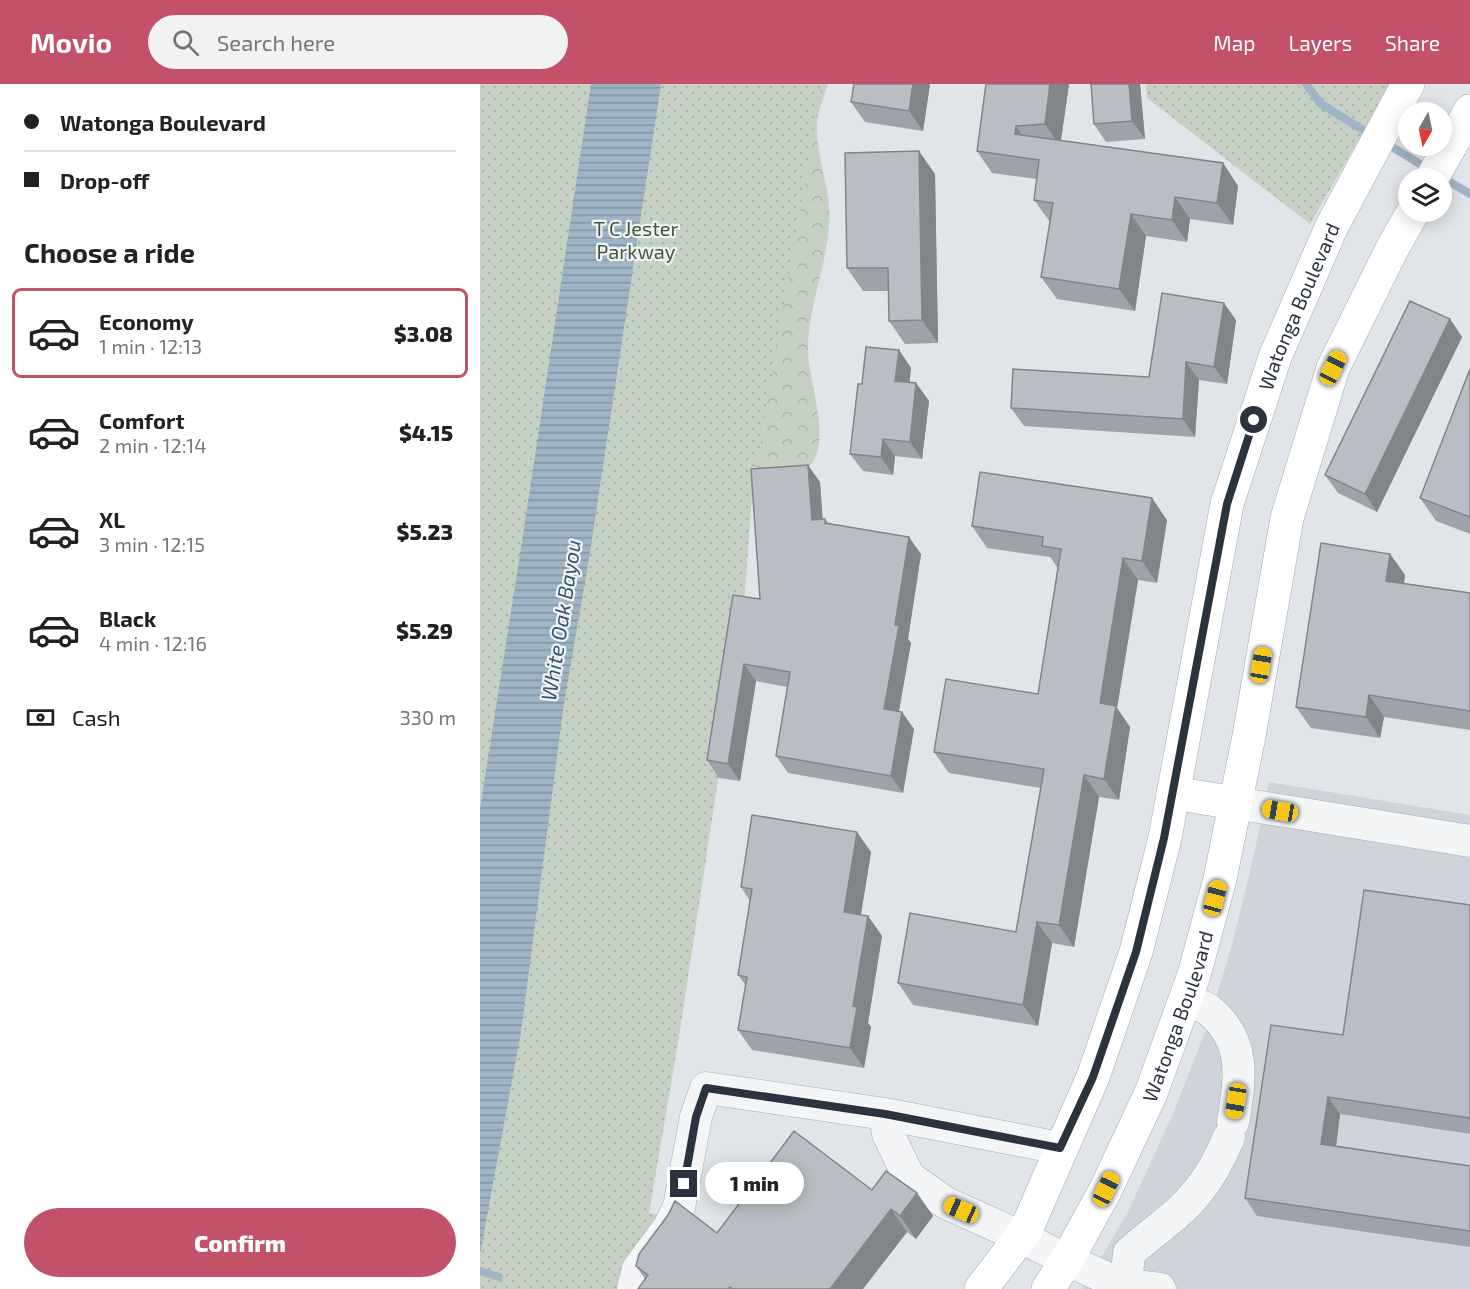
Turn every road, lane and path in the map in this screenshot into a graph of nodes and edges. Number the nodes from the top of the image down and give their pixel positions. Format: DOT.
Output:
graph roads {
  1 [pos="1408,84"];
  2 [pos="1470,111"];
  3 [pos="1438,168"];
  4 [pos="1407,222"];
  5 [pos="1173,793"];
  6 [pos="1235,803"];
  7 [pos="1470,841"];
  8 [pos="1185,1000"];
  9 [pos="885,1114"];
  10 [pos="1060,1148"];
  11 [pos="1022,1237"];
  12 [pos="1067,1260"];
  13 [pos="1126,1285"];
  14 [pos="633,1289"];
  15 [pos="981,1289"];
  16 [pos="1048,1289"];
  17 [pos="1160,1289"];
  1 -- 5 [label="main road, Watonga Boulevard"];
  2 -- 3 [label="main road"];
  4 -- 6 [label="main road, Watonga Boulevard"];
  5 -- 6 [label="main road"];
  5 -- 10 [label="main road, Watonga Boulevard"];
  6 -- 7 [label="lane"];
  6 -- 8 [label="main road, Watonga Boulevard"];
  8 -- 12 [label="main road, Watonga Boulevard"];
  8 -- 13 [label="lane"];
  9 -- 10 [label="lane"];
  9 -- 11 [label="lane"];
  9 -- 14 [label="lane"];
  10 -- 11 [label="main road, Watonga Boulevard"];
  11 -- 12 [label="lane"];
  11 -- 15 [label="main road, Watonga Boulevard"];
  12 -- 13 [label="lane"];
  12 -- 16 [label="main road, Watonga Boulevard"];
  13 -- 17 [label="lane"];
}
